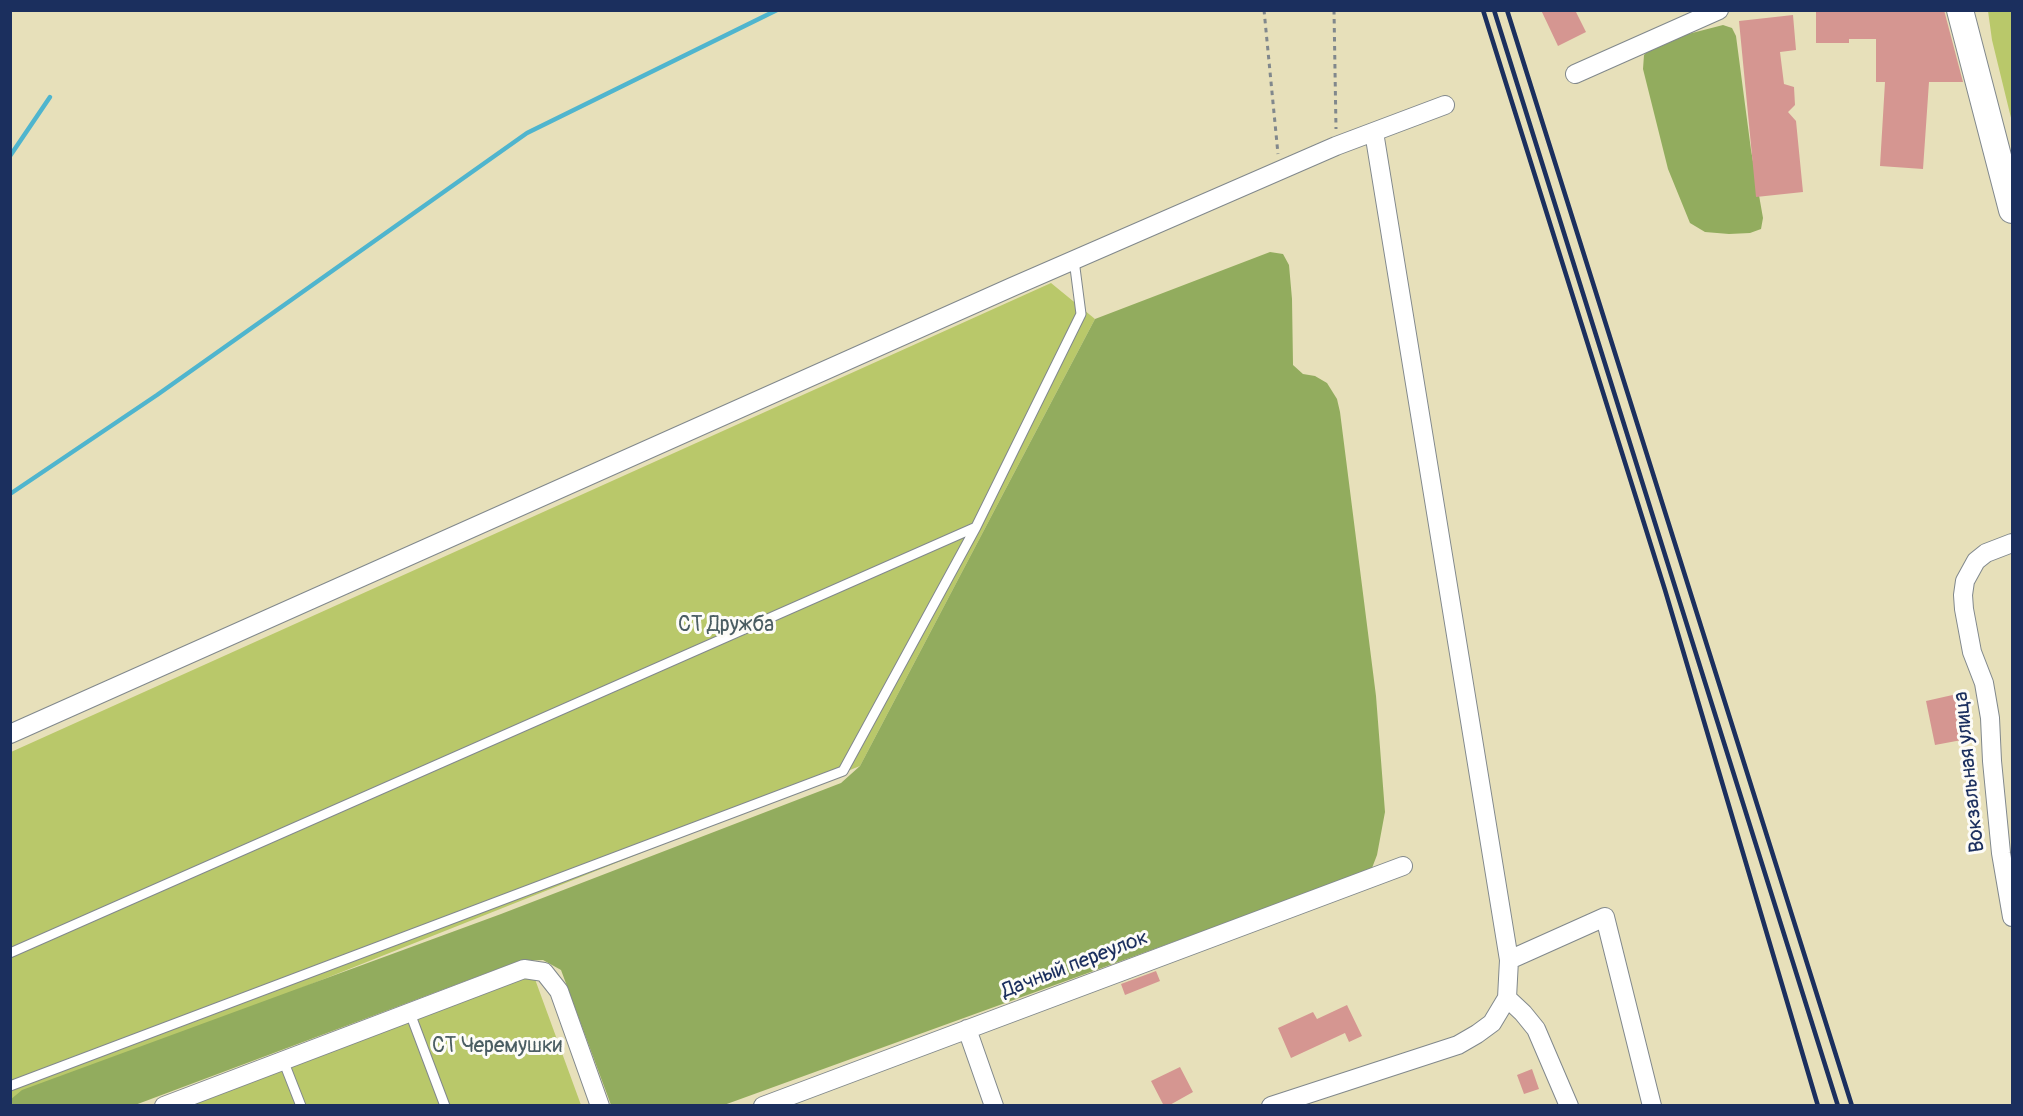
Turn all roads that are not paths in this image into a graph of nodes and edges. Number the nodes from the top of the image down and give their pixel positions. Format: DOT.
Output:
graph roads {
  1 [pos="1719,10"];
  2 [pos="1960,10"];
  3 [pos="1575,74"];
  4 [pos="1445,105"];
  5 [pos="1374,132"];
  6 [pos="2013,210"];
  7 [pos="1074,260"];
  8 [pos="976,527"];
  9 [pos="2013,543"];
  10 [pos="10,734"];
  11 [pos="1403,866"];
  12 [pos="2013,917"];
  13 [pos="10,953"];
  14 [pos="1509,960"];
  15 [pos="1507,998"];
  16 [pos="410,1013"];
  17 [pos="967,1029"];
  18 [pos="284,1060"];
  19 [pos="10,1086"];
  20 [pos="1323,1097"];
  21 [pos="164,1106"];
  22 [pos="301,1106"];
  23 [pos="445,1106"];
  24 [pos="600,1106"];
  25 [pos="763,1106"];
  26 [pos="994,1106"];
  27 [pos="1271,1106"];
  28 [pos="1569,1106"];
  29 [pos="1652,1106"];
  1 -- 3 [label="street"];
  2 -- 6 [label="main road"];
  4 -- 5 [label="street"];
  5 -- 7 [label="street"];
  5 -- 14 [label="street"];
  7 -- 8 [label="lane"];
  7 -- 10 [label="street"];
  8 -- 13 [label="lane"];
  8 -- 19 [label="lane"];
  9 -- 12 [label="street, Вокзальная улица"];
  11 -- 17 [label="street, Дачный переулок"];
  14 -- 15 [label="street"];
  14 -- 29 [label="street"];
  15 -- 20 [label="street"];
  15 -- 28 [label="street"];
  16 -- 18 [label="street"];
  16 -- 23 [label="lane"];
  16 -- 24 [label="street"];
  17 -- 25 [label="street, Дачный переулок"];
  17 -- 26 [label="street"];
  18 -- 21 [label="street"];
  18 -- 22 [label="lane"];
  20 -- 27 [label="street"];
}
